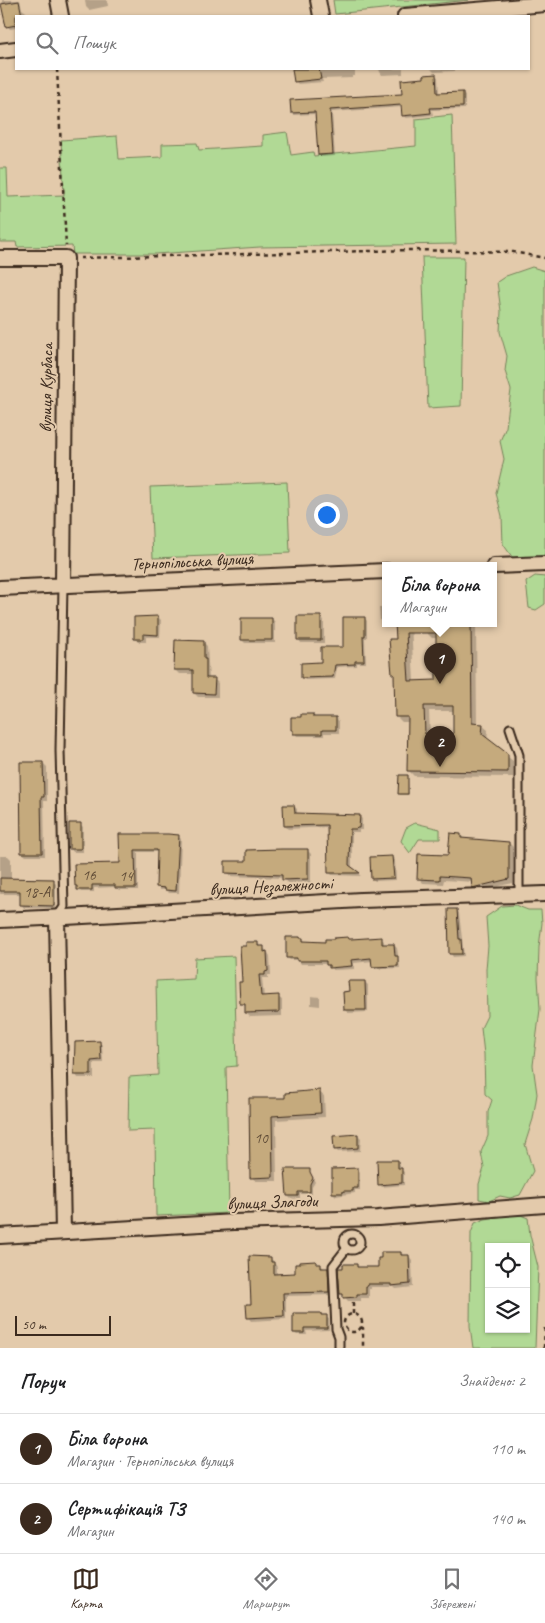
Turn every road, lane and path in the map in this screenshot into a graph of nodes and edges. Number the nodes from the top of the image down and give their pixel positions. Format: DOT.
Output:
graph roads {
  1 [pos="58,0"];
  2 [pos="318,0"];
  3 [pos="545,4"];
  4 [pos="60,15"];
  5 [pos="321,15"];
  6 [pos="417,15"];
  7 [pos="15,49"];
  8 [pos="0,51"];
  9 [pos="57,70"];
  10 [pos="0,258"];
  11 [pos="66,258"];
  12 [pos="545,258"];
  13 [pos="545,564"];
  14 [pos="497,566"];
  15 [pos="382,571"];
  16 [pos="63,585"];
  17 [pos="0,588"];
  18 [pos="510,728"];
  19 [pos="519,894"];
  20 [pos="545,894"];
  21 [pos="57,918"];
  22 [pos="0,920"];
  23 [pos="545,1205"];
  24 [pos="352,1219"];
  25 [pos="63,1232"];
  26 [pos="353,1234"];
  27 [pos="0,1236"];
  28 [pos="347,1248"];
  29 [pos="353,1301"];
  30 [pos="353,1314"];
  31 [pos="545,1325"];
  32 [pos="361,1328"];
  33 [pos="339,1348"];
  34 [pos="363,1348"];
  35 [pos="544,1348"];
  1 -- 4 [label="street"];
  2 -- 5 [label="street"];
  3 -- 6 [label="street"];
  7 -- 8 [label="street"];
  9 -- 11 [label="path"];
  10 -- 11 [label="street"];
  11 -- 12 [label="path"];
  11 -- 16 [label="street, вулиця Курбаса"];
  13 -- 14 [label="street"];
  15 -- 16 [label="street, Тернопільська вулиця"];
  16 -- 17 [label="street, Тернопільська вулиця"];
  16 -- 21 [label="lane"];
  18 -- 19 [label="lane"];
  19 -- 20 [label="street, вулиця Незалежності"];
  19 -- 21 [label="street, вулиця Незалежності"];
  21 -- 22 [label="street, вулиця Незалежності"];
  21 -- 25 [label="street"];
  23 -- 24 [label="street, вулиця Злагоди"];
  24 -- 25 [label="street, вулиця Злагоди"];
  24 -- 26 [label="lane"];
  25 -- 27 [label="street, вулиця Злагоди"];
  26 -- 28 [label="lane"];
  26 -- 28 [label="lane"];
  28 -- 33 [label="lane"];
  29 -- 30 [label="path"];
  30 -- 32 [label="path"];
  30 -- 32 [label="path"];
  31 -- 35 [label="path"];
  32 -- 34 [label="path"];
}
